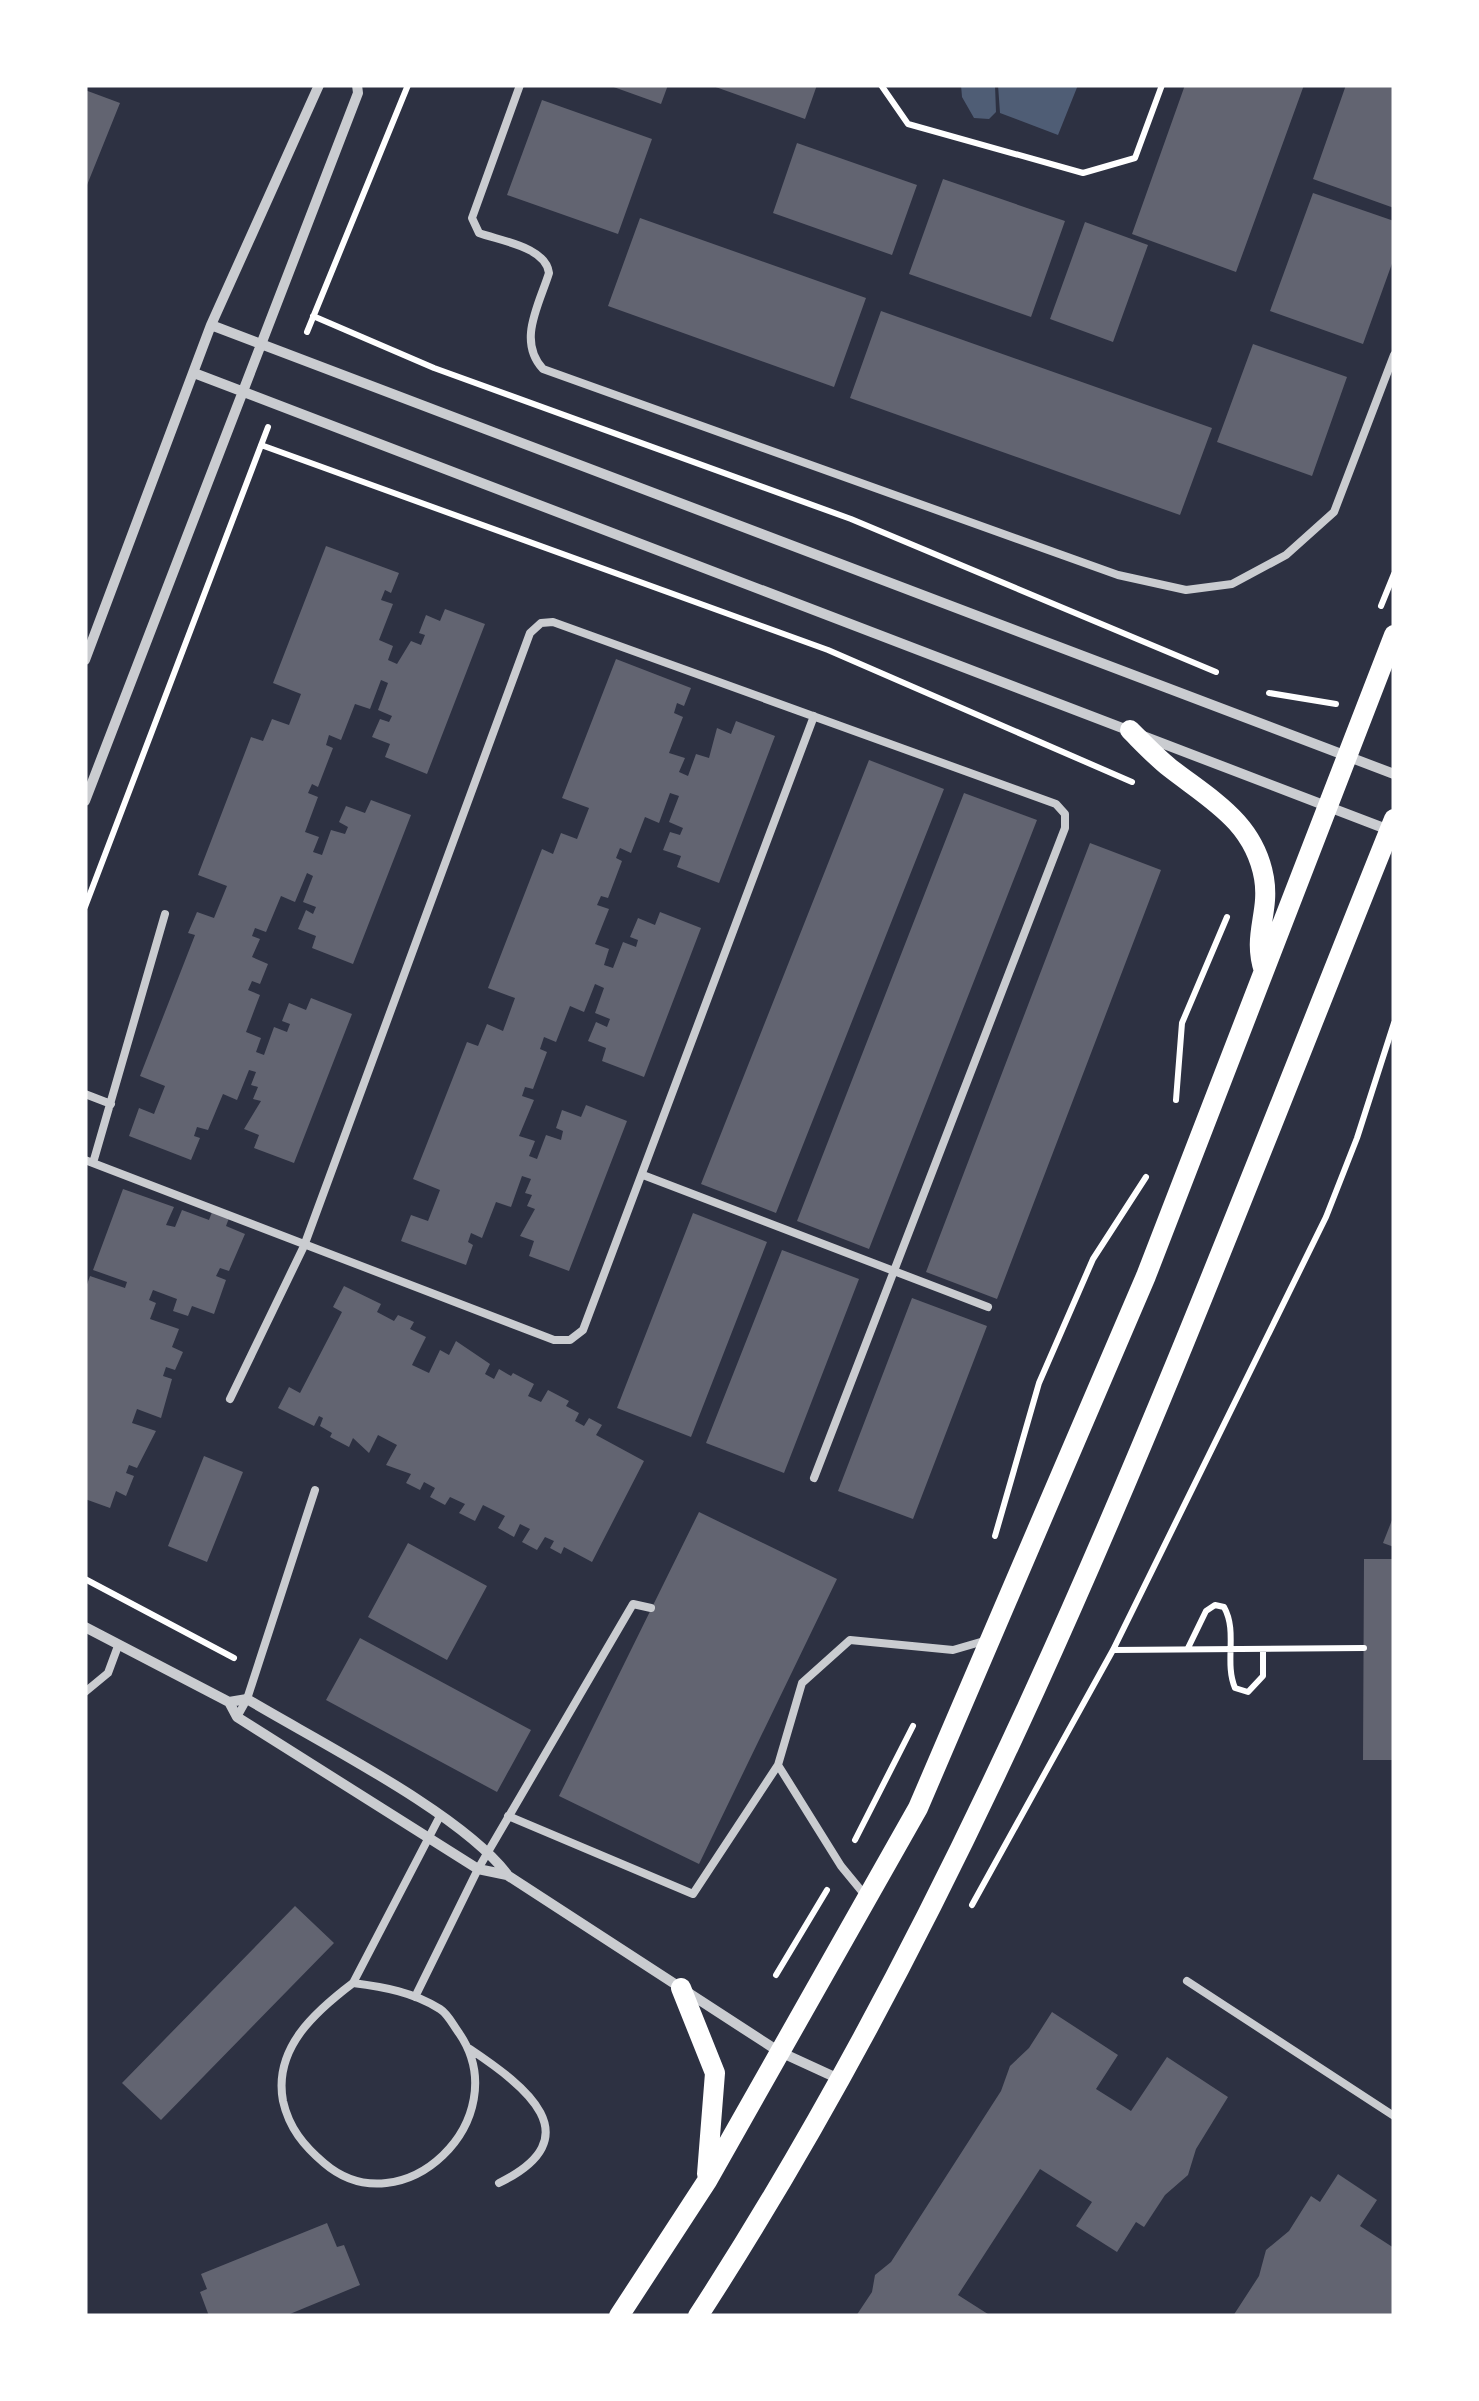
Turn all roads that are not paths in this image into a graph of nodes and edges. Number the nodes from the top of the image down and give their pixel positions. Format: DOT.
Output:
graph roads {
  1 [pos="319,85"];
  2 [pos="357,85"];
  3 [pos="520,85"];
  4 [pos="211,325"];
  5 [pos="261,344"];
  6 [pos="1394,355"];
  7 [pos="194,373"];
  8 [pos="244,392"];
  9 [pos="1394,635"];
  10 [pos="85,660"];
  11 [pos="814,716"];
  12 [pos="1130,730"];
  13 [pos="1346,757"];
  14 [pos="1394,774"];
  15 [pos="85,801"];
  16 [pos="1328,806"];
  17 [pos="1392,825"];
  18 [pos="165,914"];
  19 [pos="1264,971"];
  20 [pos="85,1094"];
  21 [pos="111,1104"];
  22 [pos="89,1161"];
  23 [pos="643,1175"];
  24 [pos="304,1246"];
  25 [pos="892,1270"];
  26 [pos="988,1307"];
  27 [pos="230,1399"];
  28 [pos="814,1478"];
  29 [pos="316,1490"];
  30 [pos="651,1608"];
  31 [pos="85,1627"];
  32 [pos="993,1638"];
  33 [pos="118,1646"];
  34 [pos="792,1678"];
  35 [pos="802,1682"];
  36 [pos="85,1692"];
  37 [pos="247,1699"];
  38 [pos="229,1702"];
  39 [pos="237,1717"];
  40 [pos="778,1765"];
  41 [pos="440,1816"];
  42 [pos="508,1816"];
  43 [pos="428,1838"];
  44 [pos="489,1850"];
  45 [pos="478,1869"];
  46 [pos="507,1875"];
  47 [pos="867,1897"];
  48 [pos="1187,1981"];
  49 [pos="353,1983"];
  50 [pos="681,1988"];
  51 [pos="415,1997"];
  52 [pos="470,2050"];
  53 [pos="778,2051"];
  54 [pos="840,2080"];
  55 [pos="1394,2116"];
  56 [pos="707,2181"];
  57 [pos="498,2183"];
  58 [pos="619,2316"];
  59 [pos="698,2316"];
  1 -- 4 [label="street"];
  2 -- 5 [label="street"];
  3 -- 6 [label="lane"];
  4 -- 5 [label="street"];
  4 -- 7 [label="street"];
  5 -- 8 [label="street"];
  5 -- 13 [label="street"];
  7 -- 8 [label="street"];
  7 -- 10 [label="street"];
  8 -- 12 [label="street"];
  8 -- 15 [label="street"];
  9 -- 13 [label="main road"];
  11 -- 23 [label="lane"];
  11 -- 24 [label="lane"];
  11 -- 25 [label="lane"];
  12 -- 16 [label="street"];
  12 -- 19 [label="main road"];
  13 -- 14 [label="street"];
  13 -- 16 [label="main road"];
  16 -- 17 [label="street"];
  16 -- 19 [label="main road"];
  17 -- 54 [label="main road"];
  18 -- 21 [label="lane"];
  19 -- 32 [label="main road"];
  20 -- 21 [label="lane"];
  21 -- 22 [label="lane"];
  22 -- 24 [label="lane"];
  23 -- 24 [label="lane"];
  23 -- 25 [label="lane"];
  24 -- 27 [label="lane"];
  25 -- 26 [label="lane"];
  25 -- 28 [label="lane"];
  29 -- 37 [label="lane"];
  30 -- 42 [label="lane"];
  31 -- 33 [label="street"];
  32 -- 35 [label="lane"];
  32 -- 47 [label="main road"];
  33 -- 36 [label="lane"];
  33 -- 38 [label="street"];
  34 -- 35 [label="lane"];
  35 -- 40 [label="lane"];
  37 -- 38 [label="street"];
  37 -- 39 [label="lane"];
  37 -- 41 [label="street"];
  38 -- 39 [label="street"];
  39 -- 43 [label="street"];
  40 -- 42 [label="lane"];
  40 -- 47 [label="lane"];
  41 -- 43 [label="lane"];
  41 -- 44 [label="street"];
  42 -- 44 [label="lane"];
  43 -- 45 [label="street"];
  43 -- 49 [label="lane"];
  44 -- 45 [label="lane"];
  44 -- 46 [label="street"];
  45 -- 46 [label="street"];
  45 -- 51 [label="lane"];
  46 -- 50 [label="street"];
  47 -- 53 [label="main road"];
  48 -- 55 [label="lane"];
  49 -- 51 [label="lane"];
  49 -- 52 [label="lane"];
  50 -- 53 [label="street"];
  50 -- 56 [label="main road"];
  51 -- 52 [label="lane"];
  52 -- 57 [label="lane"];
  53 -- 54 [label="street"];
  53 -- 56 [label="main road"];
  54 -- 59 [label="main road"];
  56 -- 58 [label="main road"];
}
